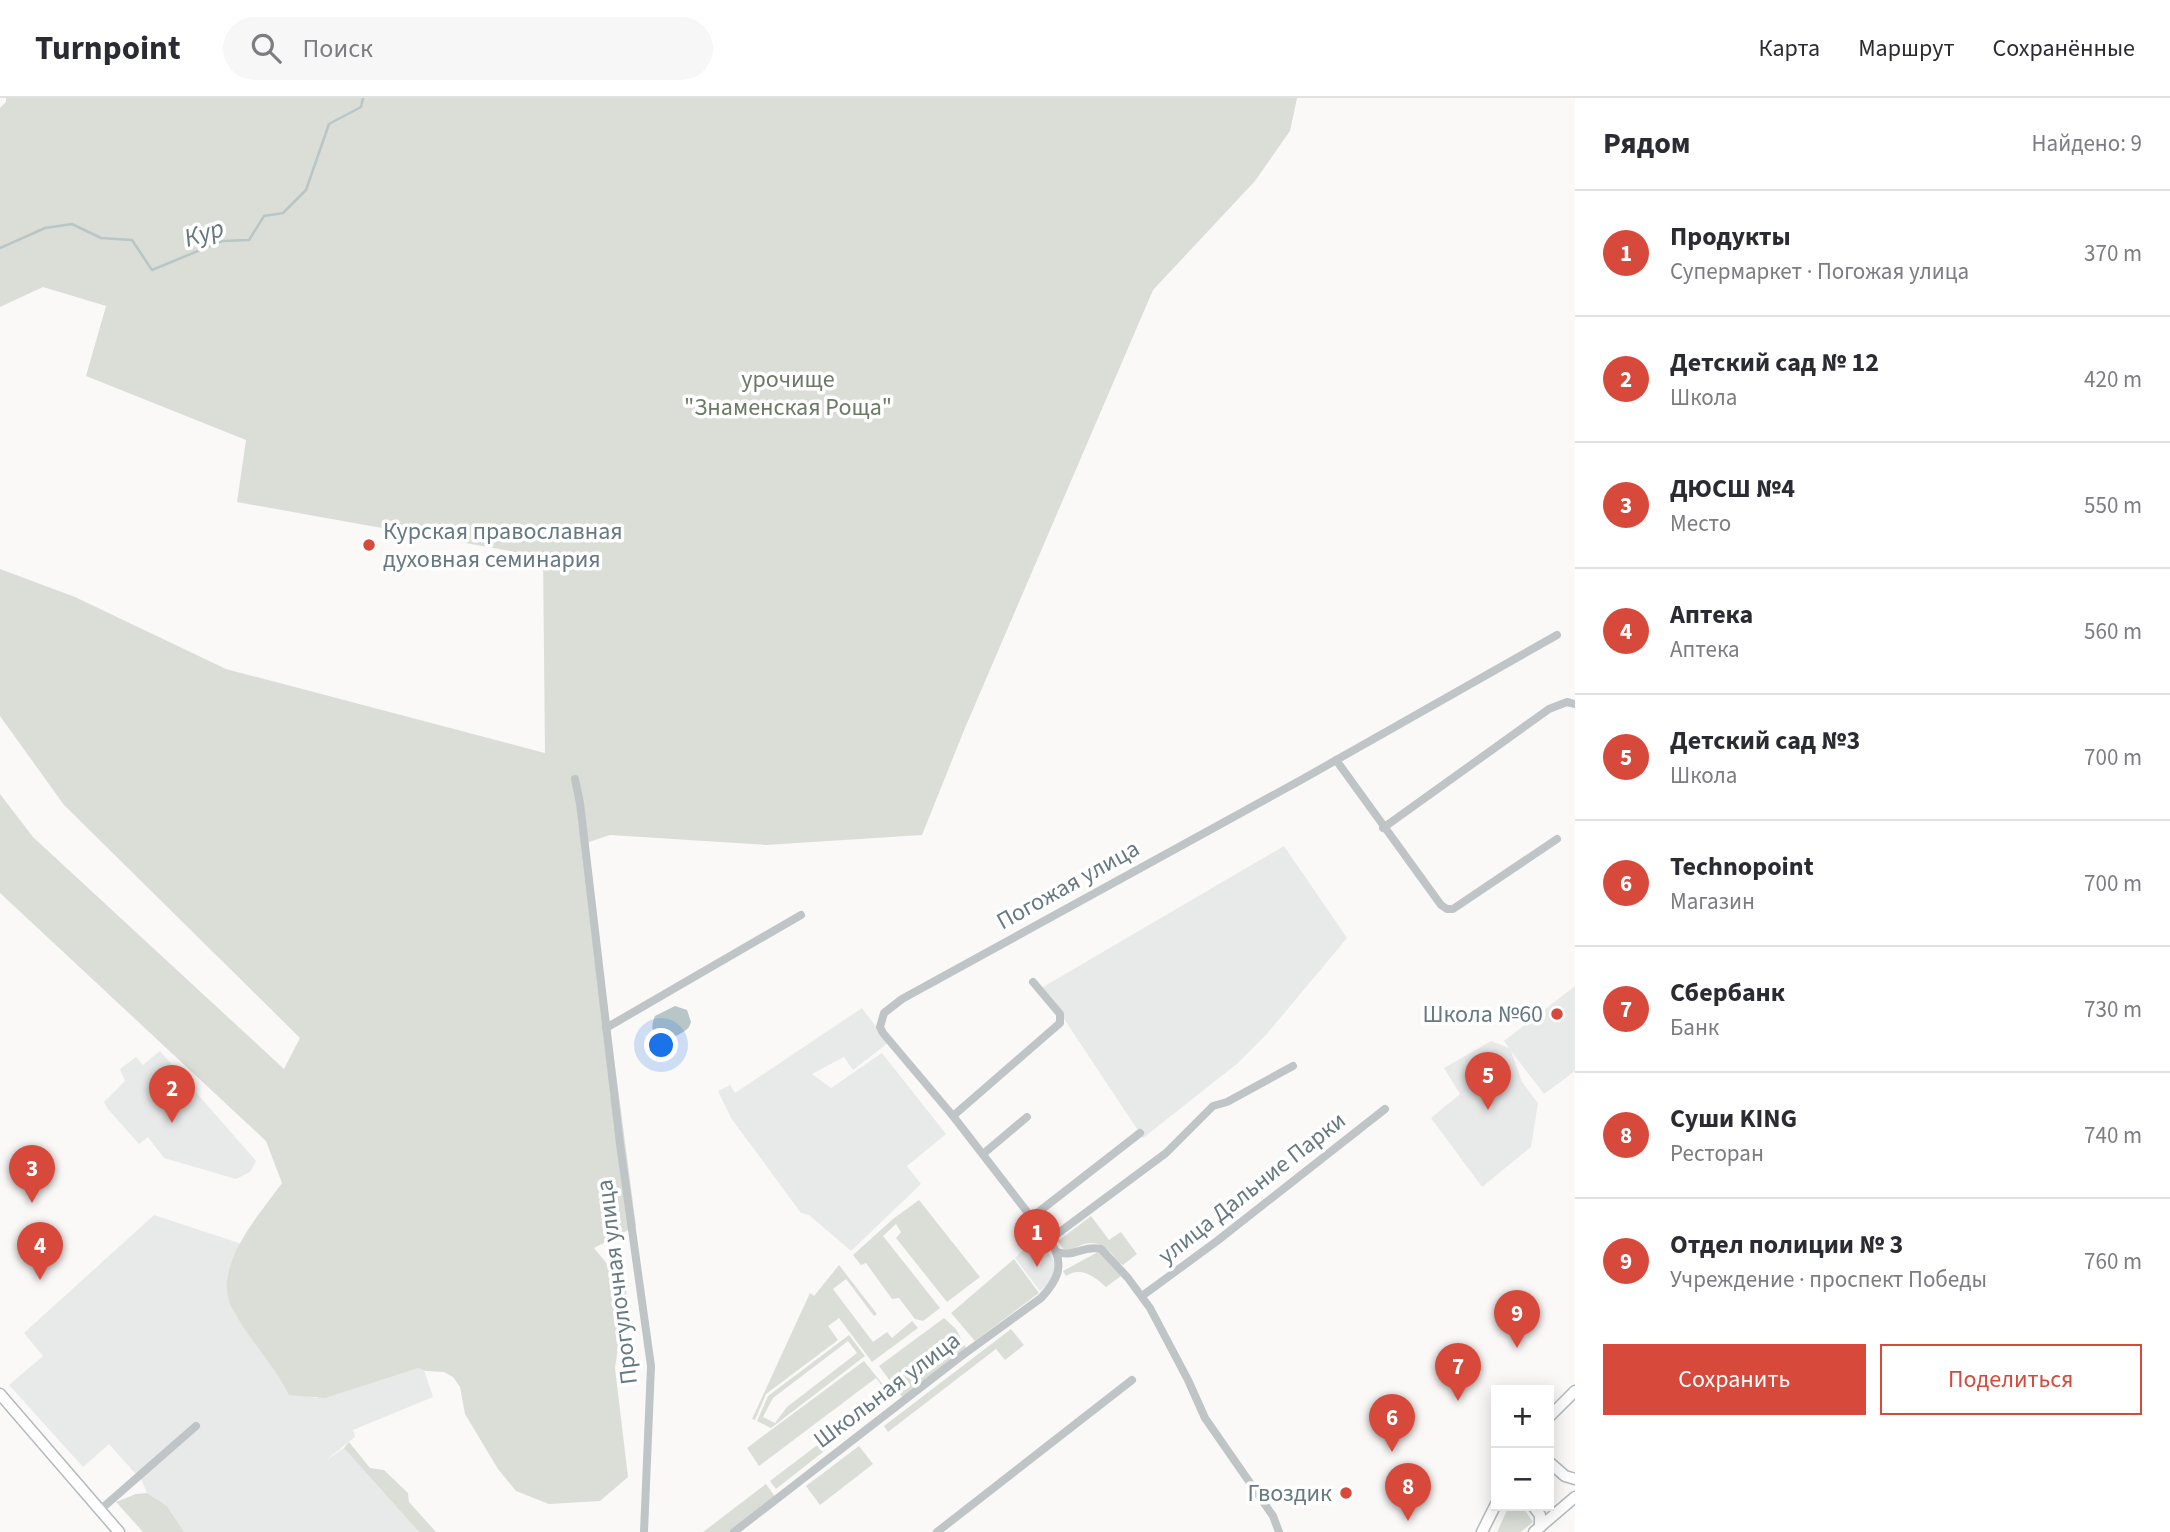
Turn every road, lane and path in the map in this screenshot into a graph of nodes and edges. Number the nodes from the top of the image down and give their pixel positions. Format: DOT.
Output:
graph roads {
  1 [pos="1557,635"];
  2 [pos="1575,704"];
  3 [pos="1336,760"];
  4 [pos="575,779"];
  5 [pos="1383,828"];
  6 [pos="1558,839"];
  7 [pos="801,915"];
  8 [pos="1033,982"];
  9 [pos="606,1028"];
  10 [pos="1293,1066"];
  11 [pos="1385,1109"];
  12 [pos="953,1116"];
  13 [pos="1027,1116"];
  14 [pos="1140,1133"];
  15 [pos="983,1154"];
  16 [pos="1032,1217"];
  17 [pos="1049,1240"];
  18 [pos="1057,1252"];
  19 [pos="1059,1275"];
  20 [pos="1142,1296"];
  21 [pos="1132,1380"];
  22 [pos="1575,1391"];
  23 [pos="0,1394"];
  24 [pos="1554,1412"];
  25 [pos="196,1426"];
  26 [pos="1554,1466"];
  27 [pos="1575,1479"];
  28 [pos="1575,1497"];
  29 [pos="100,1510"];
  30 [pos="1492,1511"];
  31 [pos="1537,1511"];
  32 [pos="1537,1529"];
  33 [pos="119,1532"];
  34 [pos="644,1532"];
  35 [pos="734,1532"];
  36 [pos="937,1532"];
  37 [pos="1279,1532"];
  38 [pos="1482,1532"];
  1 -- 3 [label="street, Погожая улица"];
  2 -- 5 [label="street"];
  3 -- 5 [label="street"];
  3 -- 12 [label="street, Погожая улица"];
  4 -- 9 [label="street, Прогулочная улица"];
  5 -- 6 [label="street"];
  7 -- 9 [label="street"];
  8 -- 12 [label="street"];
  9 -- 34 [label="street, Прогулочная улица"];
  10 -- 17 [label="street"];
  11 -- 20 [label="street, улица Дальние Парки"];
  12 -- 15 [label="street, Погожая улица"];
  13 -- 15 [label="street"];
  14 -- 16 [label="street"];
  15 -- 16 [label="street, Погожая улица"];
  16 -- 17 [label="street, Погожая улица"];
  17 -- 18 [label="street, Погожая улица"];
  18 -- 19 [label="street, Погожая улица"];
  18 -- 20 [label="street"];
  19 -- 35 [label="street, Школьная улица"];
  20 -- 37 [label="street"];
  21 -- 36 [label="street"];
  22 -- 24 [label="main road"];
  23 -- 29 [label="main road"];
  25 -- 29 [label="street"];
  26 -- 27 [label="main road"];
  28 -- 32 [label="main road"];
  29 -- 33 [label="main road"];
  30 -- 38 [label="main road"];
  31 -- 32 [label="main road"];
}
